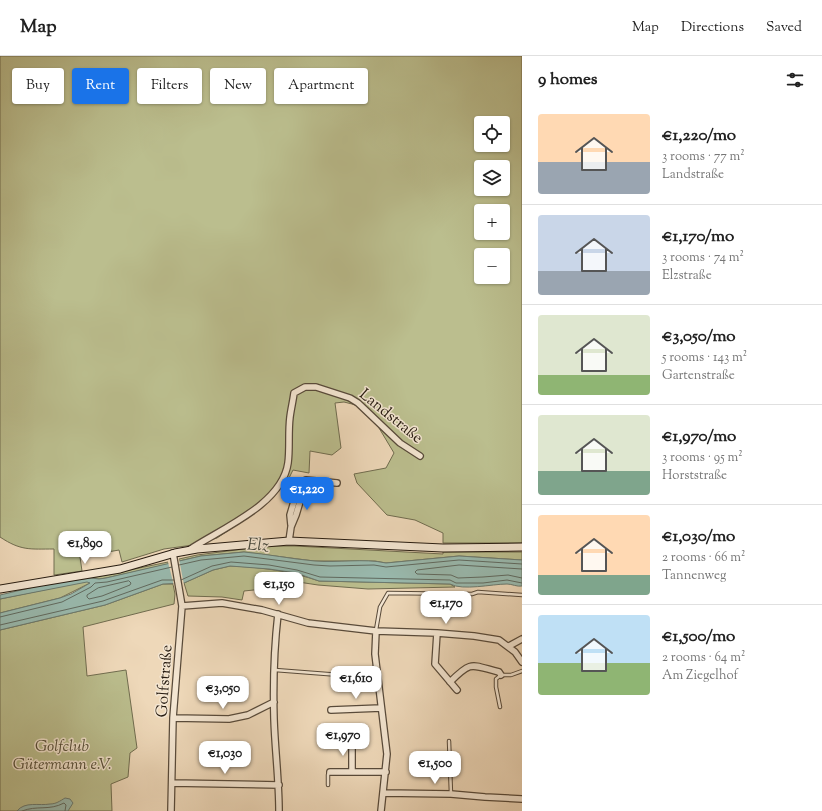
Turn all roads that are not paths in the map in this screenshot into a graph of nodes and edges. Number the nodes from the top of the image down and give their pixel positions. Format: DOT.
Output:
graph roads {
  1 [pos="420,456"];
  2 [pos="337,483"];
  3 [pos="298,488"];
  4 [pos="291,527"];
  5 [pos="289,541"];
  6 [pos="522,547"];
  7 [pos="187,551"];
  8 [pos="173,557"];
  9 [pos="0,589"];
  10 [pos="522,595"];
  11 [pos="182,606"];
  12 [pos="278,614"];
  13 [pos="376,631"];
  14 [pos="437,633"];
  15 [pos="522,639"];
  16 [pos="508,646"];
  17 [pos="522,662"];
  18 [pos="274,670"];
  19 [pos="522,671"];
  20 [pos="501,675"];
  21 [pos="377,678"];
  22 [pos="450,682"];
  23 [pos="457,690"];
  24 [pos="274,702"];
  25 [pos="500,707"];
  26 [pos="381,708"];
  27 [pos="331,710"];
  28 [pos="173,718"];
  29 [pos="448,741"];
  30 [pos="352,742"];
  31 [pos="330,772"];
  32 [pos="352,772"];
  33 [pos="386,772"];
  34 [pos="172,783"];
  35 [pos="279,785"];
  36 [pos="328,785"];
  37 [pos="384,793"];
  38 [pos="451,794"];
  39 [pos="522,799"];
  40 [pos="171,811"];
  41 [pos="279,811"];
  42 [pos="381,811"];
  1 -- 7 [label="street, Landstraße"];
  2 -- 4 [label="street"];
  3 -- 4 [label="street"];
  4 -- 5 [label="street"];
  5 -- 6 [label="street, Landstraße"];
  5 -- 7 [label="street, Landstraße"];
  7 -- 8 [label="street, Landstraße"];
  8 -- 9 [label="street, Landstraße"];
  8 -- 11 [label="street, Golfstraße"];
  10 -- 13 [label="lane"];
  11 -- 12 [label="street"];
  11 -- 28 [label="street, Golfstraße"];
  12 -- 13 [label="street"];
  12 -- 18 [label="street"];
  13 -- 14 [label="street"];
  13 -- 21 [label="street"];
  14 -- 16 [label="street"];
  14 -- 22 [label="street"];
  15 -- 16 [label="street"];
  16 -- 17 [label="street"];
  18 -- 21 [label="lane"];
  18 -- 24 [label="street"];
  19 -- 20 [label="lane"];
  20 -- 22 [label="street"];
  20 -- 25 [label="lane"];
  21 -- 26 [label="street"];
  22 -- 23 [label="street"];
  24 -- 28 [label="street"];
  24 -- 35 [label="street"];
  26 -- 27 [label="street"];
  26 -- 33 [label="street"];
  28 -- 34 [label="street, Golfstraße"];
  29 -- 38 [label="lane"];
  30 -- 32 [label="street"];
  31 -- 32 [label="street"];
  31 -- 36 [label="lane"];
  32 -- 33 [label="street"];
  33 -- 37 [label="street"];
  34 -- 35 [label="street"];
  34 -- 40 [label="street, Golfstraße"];
  35 -- 41 [label="street"];
  37 -- 38 [label="street"];
  37 -- 42 [label="street"];
  38 -- 39 [label="street"];
}
